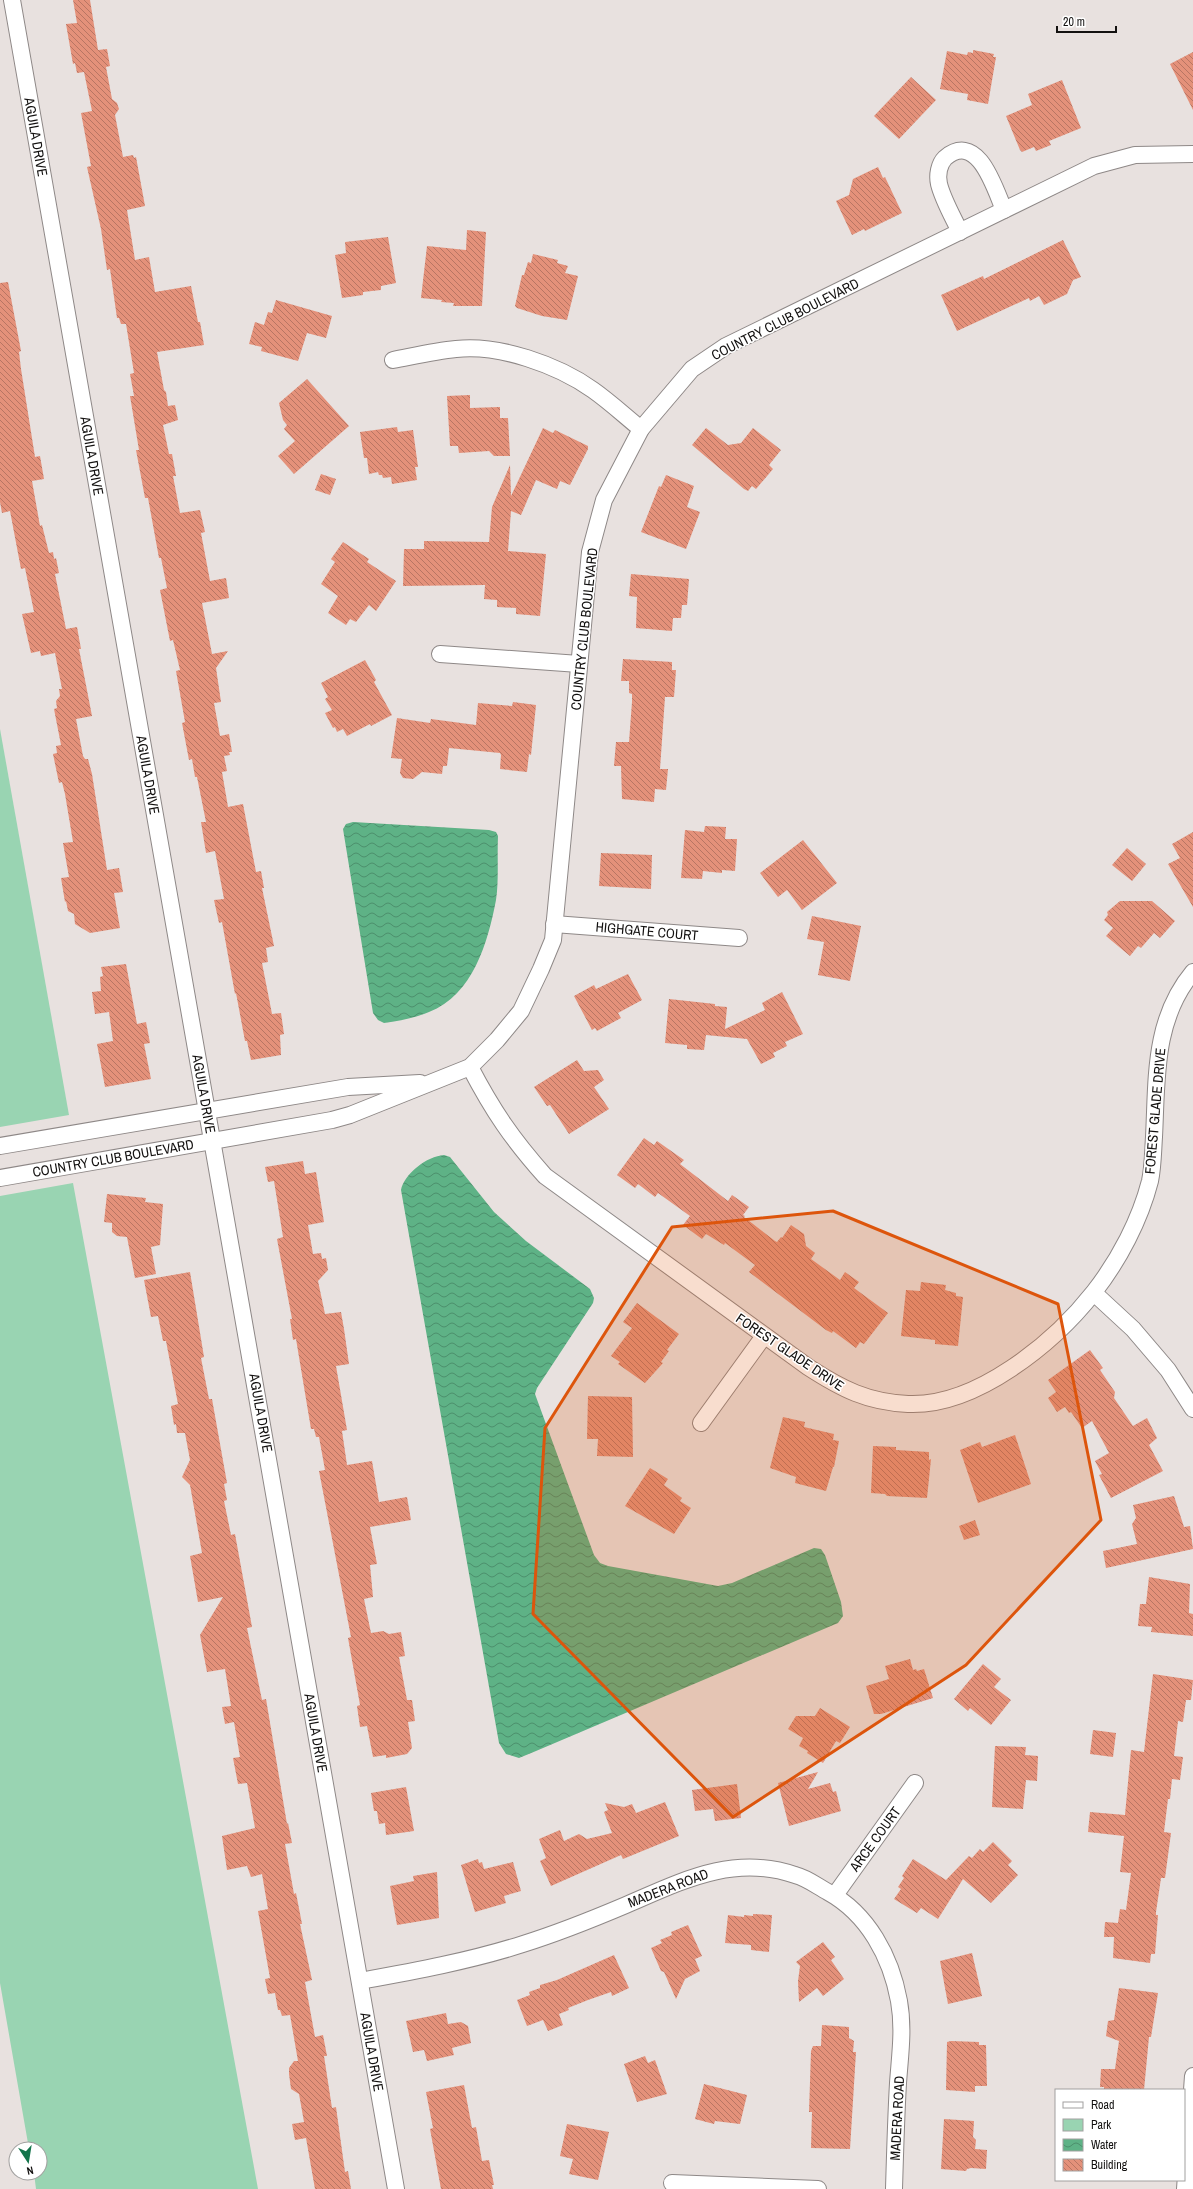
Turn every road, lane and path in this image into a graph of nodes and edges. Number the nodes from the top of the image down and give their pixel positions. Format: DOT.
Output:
graph roads {
  1 [pos="12,0"];
  2 [pos="1193,154"];
  3 [pos="1004,210"];
  4 [pos="960,232"];
  5 [pos="393,360"];
  6 [pos="641,429"];
  7 [pos="440,654"];
  8 [pos="579,664"];
  9 [pos="554,924"];
  10 [pos="739,938"];
  11 [pos="1193,972"];
  12 [pos="470,1067"];
  13 [pos="434,1082"];
  14 [pos="207,1110"];
  15 [pos="212,1140"];
  16 [pos="0,1146"];
  17 [pos="0,1178"];
  18 [pos="1094,1293"];
  19 [pos="764,1336"];
  20 [pos="1193,1409"];
  21 [pos="701,1422"];
  22 [pos="915,1783"];
  23 [pos="835,1895"];
  24 [pos="360,1981"];
  25 [pos="1193,2076"];
  26 [pos="672,2183"];
  27 [pos="396,2189"];
  28 [pos="818,2189"];
  29 [pos="894,2189"];
  30 [pos="1185,2189"];
  1 -- 14 [label="street, AGUILA DRIVE"];
  2 -- 3 [label="street, COUNTRY CLUB BOULEVARD"];
  3 -- 4 [label="street, COUNTRY CLUB BOULEVARD"];
  3 -- 4 [label="street"];
  4 -- 6 [label="street, COUNTRY CLUB BOULEVARD"];
  5 -- 6 [label="street"];
  6 -- 8 [label="street, COUNTRY CLUB BOULEVARD"];
  7 -- 8 [label="street"];
  8 -- 9 [label="street, COUNTRY CLUB BOULEVARD"];
  9 -- 10 [label="street, HIGHGATE COURT"];
  9 -- 12 [label="street, COUNTRY CLUB BOULEVARD"];
  11 -- 18 [label="street, FOREST GLADE DRIVE"];
  12 -- 13 [label="street, COUNTRY CLUB BOULEVARD"];
  12 -- 19 [label="street, FOREST GLADE DRIVE"];
  13 -- 14 [label="street, COUNTRY CLUB BOULEVARD"];
  13 -- 15 [label="street, COUNTRY CLUB BOULEVARD"];
  14 -- 15 [label="street, AGUILA DRIVE"];
  14 -- 16 [label="street, COUNTRY CLUB BOULEVARD"];
  15 -- 17 [label="street, COUNTRY CLUB BOULEVARD"];
  15 -- 24 [label="street, AGUILA DRIVE"];
  18 -- 19 [label="street, FOREST GLADE DRIVE"];
  18 -- 20 [label="street"];
  19 -- 21 [label="street"];
  22 -- 23 [label="street, ARCE COURT"];
  23 -- 24 [label="street, MADERA ROAD"];
  23 -- 29 [label="street, MADERA ROAD"];
  24 -- 27 [label="street, AGUILA DRIVE"];
  25 -- 30 [label="street"];
  26 -- 28 [label="street"];
}
